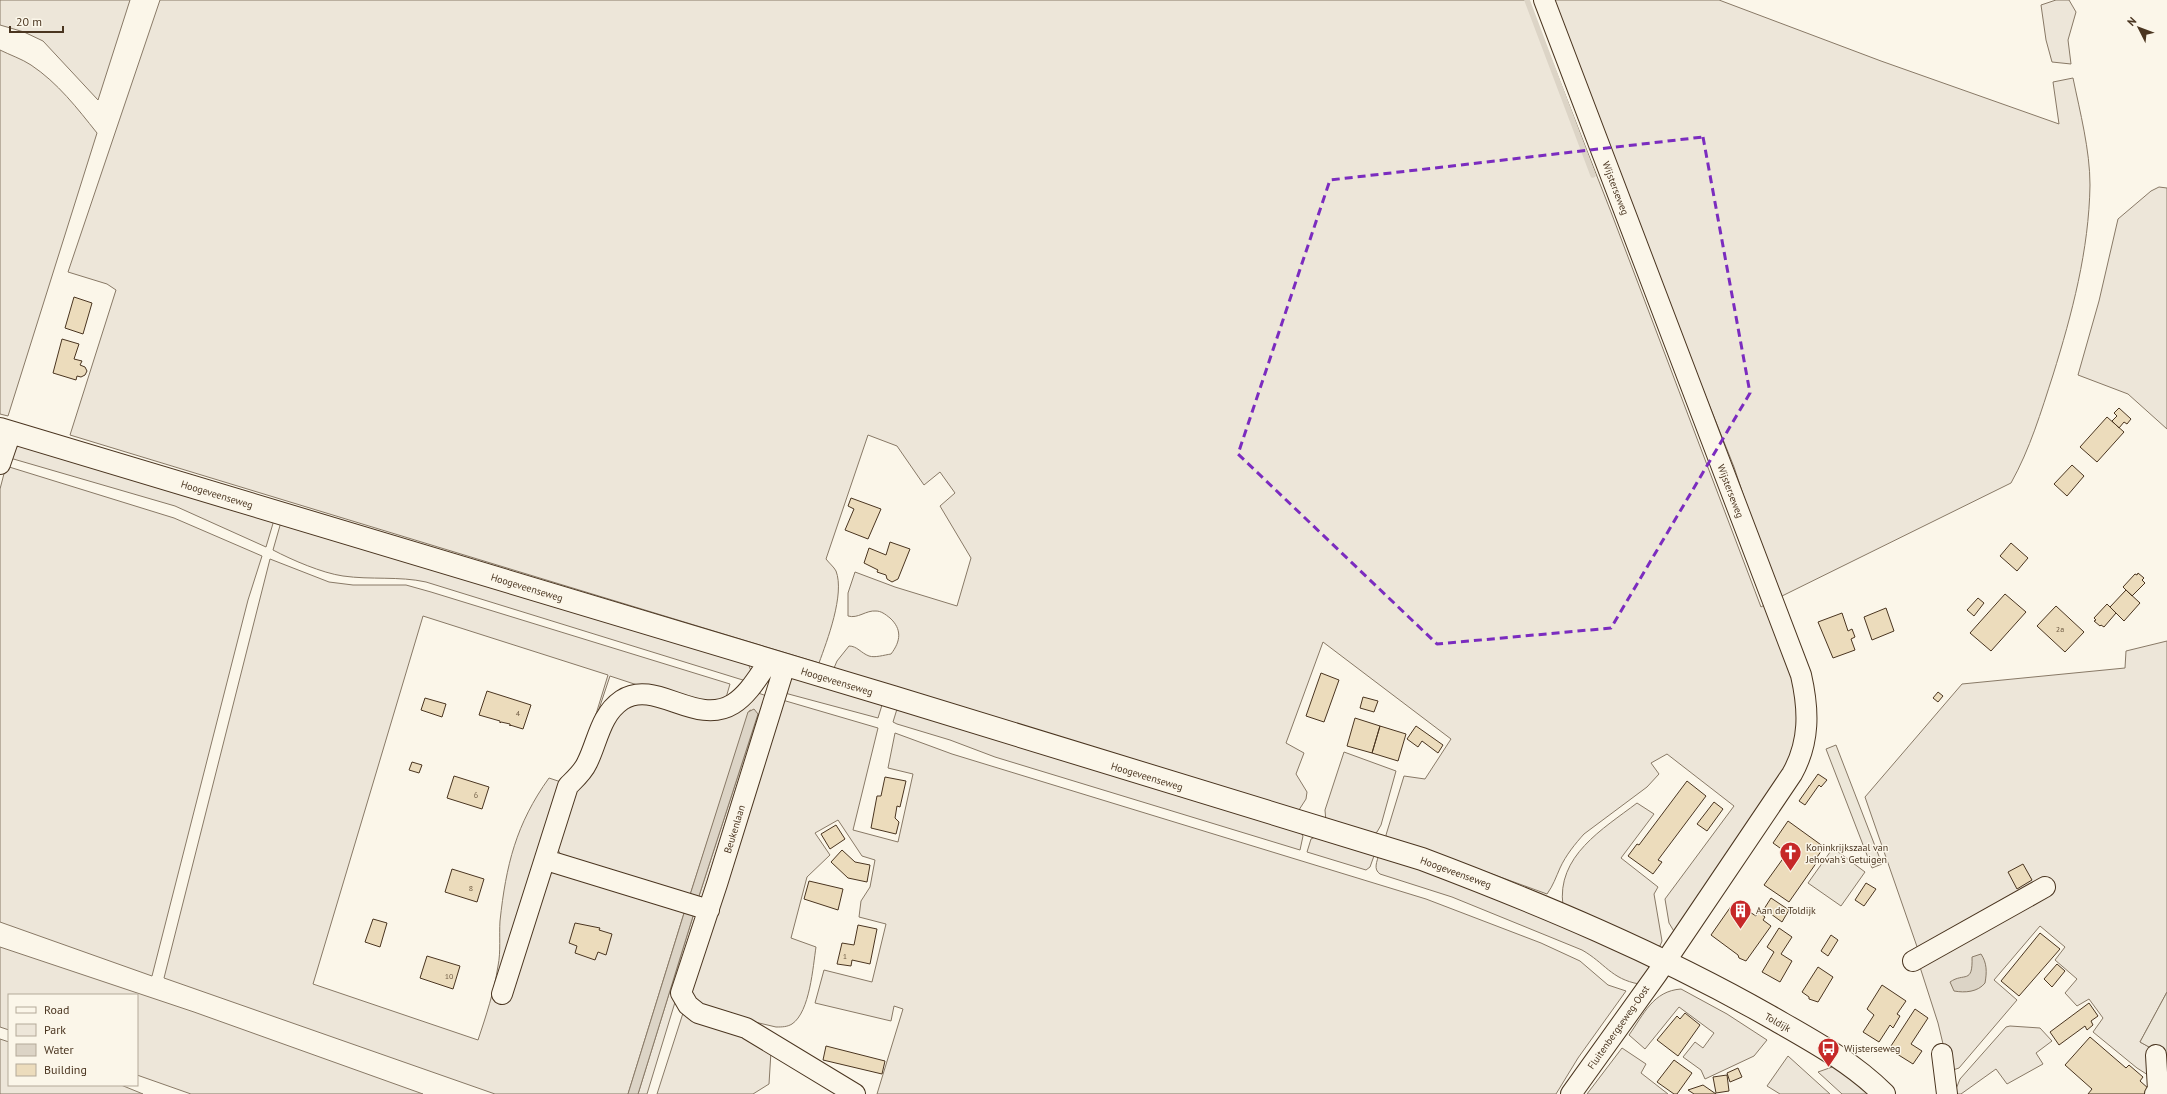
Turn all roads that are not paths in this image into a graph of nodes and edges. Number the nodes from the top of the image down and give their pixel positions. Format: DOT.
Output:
graph roads {
  1 [pos="1544,0"];
  2 [pos="6,431"];
  3 [pos="1,461"];
  4 [pos="777,662"];
  5 [pos="546,860"];
  6 [pos="2045,887"];
  7 [pos="709,910"];
  8 [pos="1665,961"];
  9 [pos="1913,961"];
  10 [pos="502,994"];
  11 [pos="1942,1054"];
  12 [pos="2156,1055"];
  13 [pos="854,1094"];
  14 [pos="1571,1094"];
  15 [pos="1884,1094"];
  16 [pos="1948,1094"];
  17 [pos="2155,1094"];
  1 -- 8 [label="street, Wijsterseweg"];
  2 -- 3 [label="street"];
  2 -- 4 [label="main road, Hoogeveenseweg"];
  4 -- 5 [label="street"];
  4 -- 7 [label="street, Beukenlaan"];
  4 -- 8 [label="main road, Hoogeveenseweg"];
  5 -- 7 [label="street"];
  5 -- 10 [label="street"];
  6 -- 9 [label="street"];
  7 -- 13 [label="street, Beukenlaan"];
  8 -- 14 [label="street, Fluitenbergseweg-Oost"];
  8 -- 15 [label="main road, Toldijk"];
  11 -- 16 [label="street"];
  12 -- 17 [label="street"];
}
